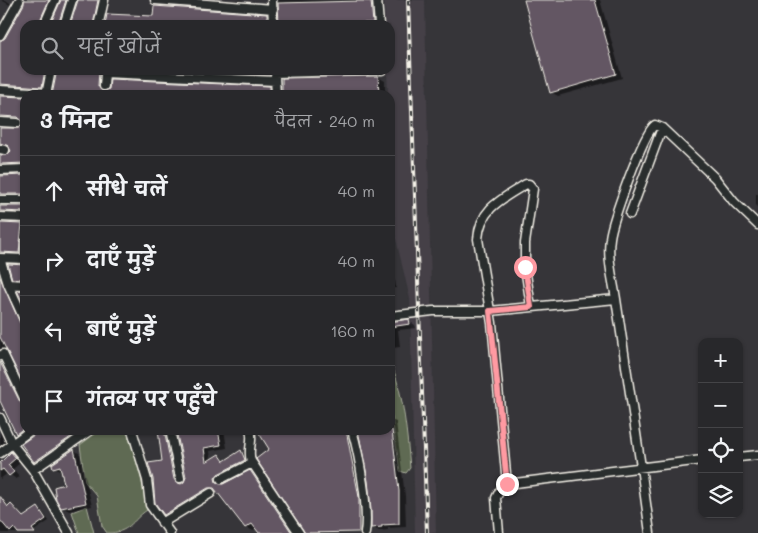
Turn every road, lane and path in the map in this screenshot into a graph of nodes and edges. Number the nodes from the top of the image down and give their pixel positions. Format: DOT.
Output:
graph roads {
  1 [pos="55,0"];
  2 [pos="72,0"];
  3 [pos="104,0"];
  4 [pos="155,0"];
  5 [pos="272,0"];
  6 [pos="377,0"];
  7 [pos="19,1"];
  8 [pos="273,9"];
  9 [pos="46,20"];
  10 [pos="66,20"];
  11 [pos="99,20"];
  12 [pos="273,20"];
  13 [pos="379,20"];
  14 [pos="0,35"];
  15 [pos="50,75"];
  16 [pos="105,75"];
  17 [pos="275,75"];
  18 [pos="104,86"];
  19 [pos="0,90"];
  20 [pos="48,90"];
  21 [pos="276,90"];
  22 [pos="20,92"];
  23 [pos="0,122"];
  24 [pos="16,123"];
  25 [pos="662,128"];
  26 [pos="20,169"];
  27 [pos="0,170"];
  28 [pos="0,200"];
  29 [pos="20,200"];
  30 [pos="630,214"];
  31 [pos="0,217"];
  32 [pos="20,218"];
  33 [pos="758,225"];
  34 [pos="0,258"];
  35 [pos="20,259"];
  36 [pos="8,284"];
  37 [pos="20,285"];
  38 [pos="616,299"];
  39 [pos="20,306"];
  40 [pos="531,307"];
  41 [pos="490,311"];
  42 [pos="395,315"];
  43 [pos="1,352"];
  44 [pos="20,390"];
  45 [pos="0,418"];
  46 [pos="25,435"];
  47 [pos="77,435"];
  48 [pos="84,435"];
  49 [pos="133,435"];
  50 [pos="171,435"];
  51 [pos="251,435"];
  52 [pos="353,435"];
  53 [pos="79,438"];
  54 [pos="12,444"];
  55 [pos="0,453"];
  56 [pos="758,455"];
  57 [pos="743,456"];
  58 [pos="698,460"];
  59 [pos="252,463"];
  60 [pos="641,467"];
  61 [pos="33,470"];
  62 [pos="180,478"];
  63 [pos="221,479"];
  64 [pos="507,484"];
  65 [pos="211,492"];
  66 [pos="166,528"];
  67 [pos="69,533"];
  68 [pos="158,533"];
  69 [pos="299,533"];
  70 [pos="365,533"];
  71 [pos="499,533"];
  72 [pos="650,533"];
  1 -- 9 [label="street"];
  2 -- 10 [label="street"];
  3 -- 11 [label="street"];
  4 -- 8 [label="street"];
  5 -- 8 [label="street"];
  6 -- 13 [label="street"];
  7 -- 14 [label="street"];
  8 -- 12 [label="street"];
  15 -- 20 [label="street"];
  16 -- 18 [label="street"];
  17 -- 21 [label="street"];
  19 -- 22 [label="street"];
  23 -- 24 [label="street"];
  25 -- 30 [label="street"];
  25 -- 33 [label="street"];
  25 -- 38 [label="street"];
  26 -- 27 [label="street"];
  28 -- 29 [label="street"];
  31 -- 32 [label="street"];
  34 -- 35 [label="street"];
  34 -- 36 [label="street"];
  36 -- 37 [label="street"];
  36 -- 39 [label="street"];
  38 -- 40 [label="street"];
  38 -- 60 [label="street"];
  40 -- 41 [label="street"];
  40 -- 41 [label="street"];
  41 -- 42 [label="street"];
  41 -- 64 [label="street"];
  43 -- 44 [label="street"];
  45 -- 54 [label="street"];
  46 -- 54 [label="street"];
  47 -- 53 [label="street"];
  48 -- 53 [label="street"];
  49 -- 66 [label="street"];
  50 -- 62 [label="street"];
  51 -- 59 [label="street"];
  52 -- 70 [label="street"];
  53 -- 61 [label="street"];
  54 -- 55 [label="street"];
  54 -- 61 [label="street"];
  56 -- 57 [label="street"];
  58 -- 60 [label="street"];
  59 -- 63 [label="street"];
  59 -- 69 [label="street"];
  60 -- 64 [label="street"];
  60 -- 72 [label="street"];
  61 -- 67 [label="street"];
  64 -- 71 [label="street"];
  65 -- 66 [label="street"];
  66 -- 68 [label="street"];
}
